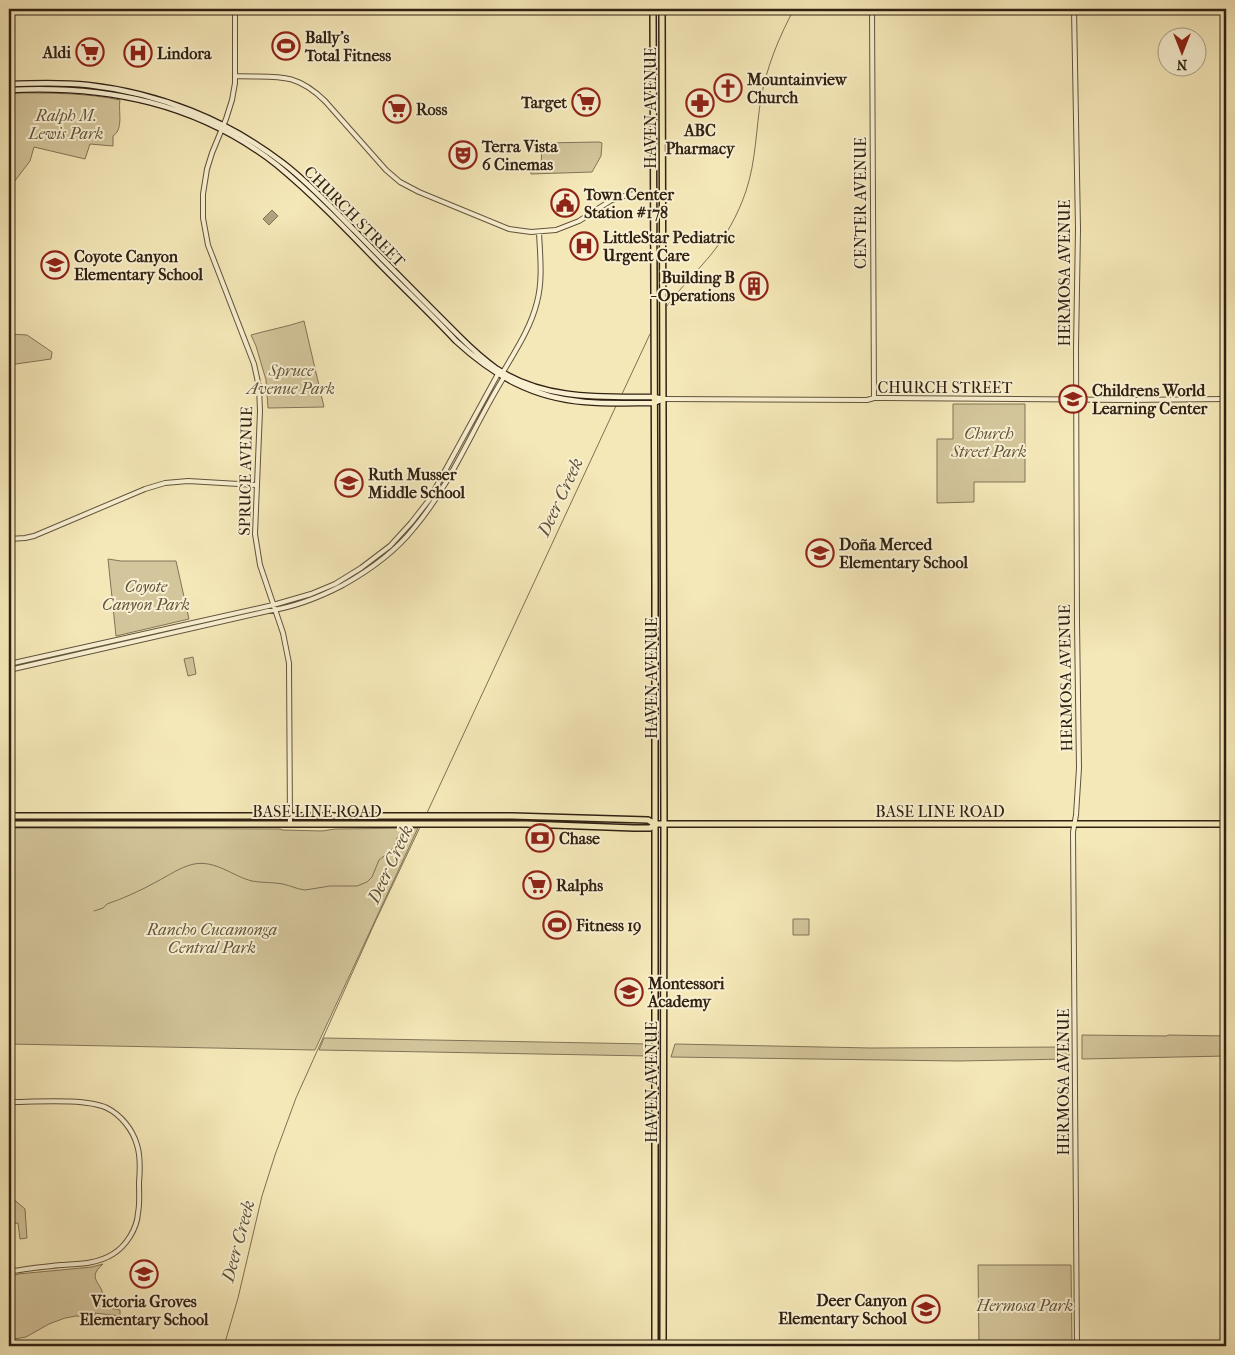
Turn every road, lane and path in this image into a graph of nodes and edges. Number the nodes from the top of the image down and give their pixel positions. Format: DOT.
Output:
graph roads {
  1 [pos="235,9"];
  2 [pos="653,9"];
  3 [pos="662,9"];
  4 [pos="872,9"];
  5 [pos="1074,9"];
  6 [pos="235,76"];
  7 [pos="9,84"];
  8 [pos="9,90"];
  9 [pos="125,94"];
  10 [pos="222,128"];
  11 [pos="653,194"];
  12 [pos="663,194"];
  13 [pos="539,232"];
  14 [pos="502,375"];
  15 [pos="874,398"];
  16 [pos="1076,399"];
  17 [pos="1226,399"];
  18 [pos="616,400"];
  19 [pos="654,400"];
  20 [pos="663,400"];
  21 [pos="256,485"];
  22 [pos="9,539"];
  23 [pos="274,607"];
  24 [pos="9,664"];
  25 [pos="9,670"];
  26 [pos="9,816"];
  27 [pos="290,816"];
  28 [pos="9,824"];
  29 [pos="290,824"];
  30 [pos="655,824"];
  31 [pos="664,824"];
  32 [pos="1075,824"];
  33 [pos="1226,824"];
  34 [pos="9,1102"];
  35 [pos="9,1272"];
  36 [pos="655,1346"];
  37 [pos="663,1346"];
  38 [pos="1077,1346"];
  1 -- 6 [label="street, SPRUCE AVENUE"];
  2 -- 11 [label="main road, HAVEN AVENUE"];
  3 -- 12 [label="main road, HAVEN AVENUE"];
  4 -- 15 [label="street, CENTER AVENUE"];
  5 -- 16 [label="street, HERMOSA AVENUE"];
  6 -- 10 [label="street, SPRUCE AVENUE"];
  6 -- 13 [label="street"];
  7 -- 9 [label="main road, CHURCH STREET"];
  8 -- 9 [label="main road, CHURCH STREET"];
  9 -- 10 [label="main road, CHURCH STREET"];
  10 -- 14 [label="main road, CHURCH STREET"];
  10 -- 21 [label="street, SPRUCE AVENUE"];
  11 -- 12 [label="street"];
  11 -- 13 [label="street"];
  11 -- 19 [label="main road, HAVEN AVENUE"];
  12 -- 20 [label="main road, HAVEN AVENUE"];
  13 -- 14 [label="street"];
  14 -- 18 [label="main road, CHURCH STREET"];
  14 -- 23 [label="street"];
  15 -- 16 [label="street, CHURCH STREET"];
  15 -- 20 [label="street, CHURCH STREET"];
  16 -- 17 [label="street, CHURCH STREET"];
  16 -- 32 [label="street, HERMOSA AVENUE"];
  18 -- 19 [label="main road, CHURCH STREET"];
  18 -- 19 [label="main road, CHURCH STREET"];
  19 -- 20 [label="main road, CHURCH STREET"];
  19 -- 30 [label="main road, HAVEN AVENUE"];
  20 -- 31 [label="main road, HAVEN AVENUE"];
  21 -- 22 [label="street"];
  21 -- 23 [label="street, SPRUCE AVENUE"];
  23 -- 24 [label="street"];
  23 -- 25 [label="street"];
  23 -- 27 [label="street, SPRUCE AVENUE"];
  26 -- 27 [label="main road, BASE LINE ROAD"];
  27 -- 29 [label="street, SPRUCE AVENUE"];
  27 -- 30 [label="main road, BASE LINE ROAD"];
  28 -- 29 [label="main road, BASE LINE ROAD"];
  29 -- 30 [label="main road, BASE LINE ROAD"];
  30 -- 31 [label="main road, BASE LINE ROAD"];
  30 -- 36 [label="main road, HAVEN AVENUE"];
  31 -- 32 [label="main road, BASE LINE ROAD"];
  31 -- 37 [label="main road, HAVEN AVENUE"];
  32 -- 33 [label="main road, BASE LINE ROAD"];
  32 -- 38 [label="street, HERMOSA AVENUE"];
  34 -- 35 [label="street"];
}
